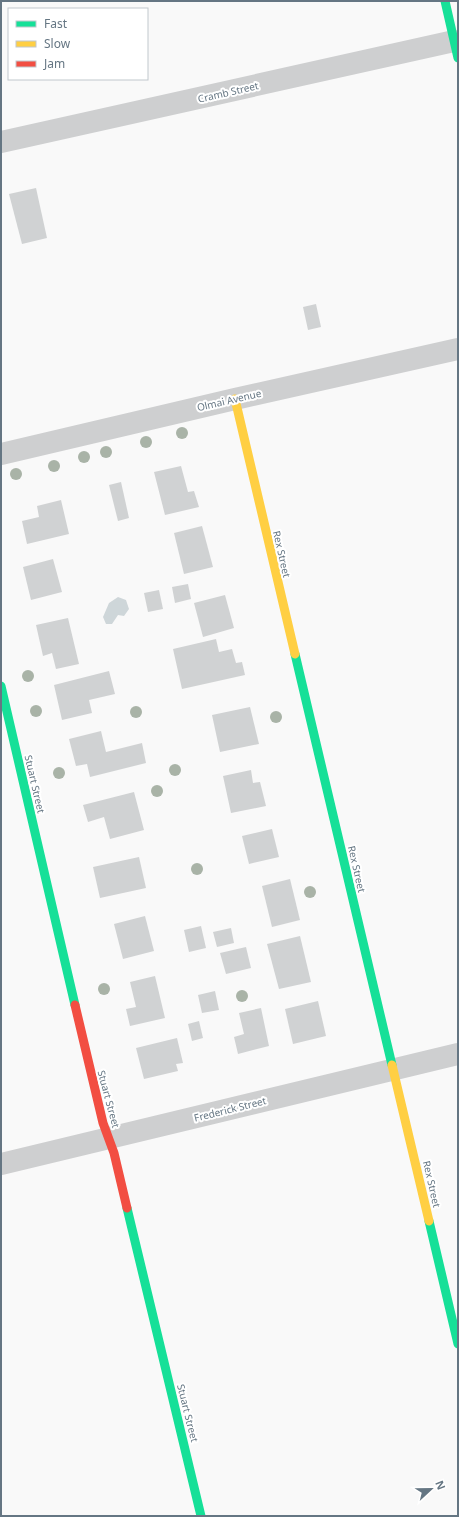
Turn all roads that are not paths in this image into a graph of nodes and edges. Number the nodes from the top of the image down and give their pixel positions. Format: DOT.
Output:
graph roads {
  1 [pos="445,1"];
  2 [pos="456,50"];
  3 [pos="1,142"];
  4 [pos="458,349"];
  5 [pos="234,399"];
  6 [pos="1,454"];
  7 [pos="1,686"];
  8 [pos="458,1054"];
  9 [pos="393,1069"];
  10 [pos="109,1139"];
  11 [pos="1,1164"];
  12 [pos="458,1344"];
  13 [pos="201,1516"];
  1 -- 2 [label="street"];
  2 -- 3 [label="street, Cramb Street"];
  4 -- 5 [label="street, Olmai Avenue"];
  5 -- 6 [label="street, Olmai Avenue"];
  5 -- 9 [label="street, Rex Street"];
  7 -- 10 [label="street, Stuart Street"];
  8 -- 9 [label="street, Frederick Street"];
  9 -- 10 [label="street, Frederick Street"];
  9 -- 12 [label="street, Rex Street"];
  10 -- 11 [label="street, Frederick Street"];
  10 -- 13 [label="street, Stuart Street"];
}
